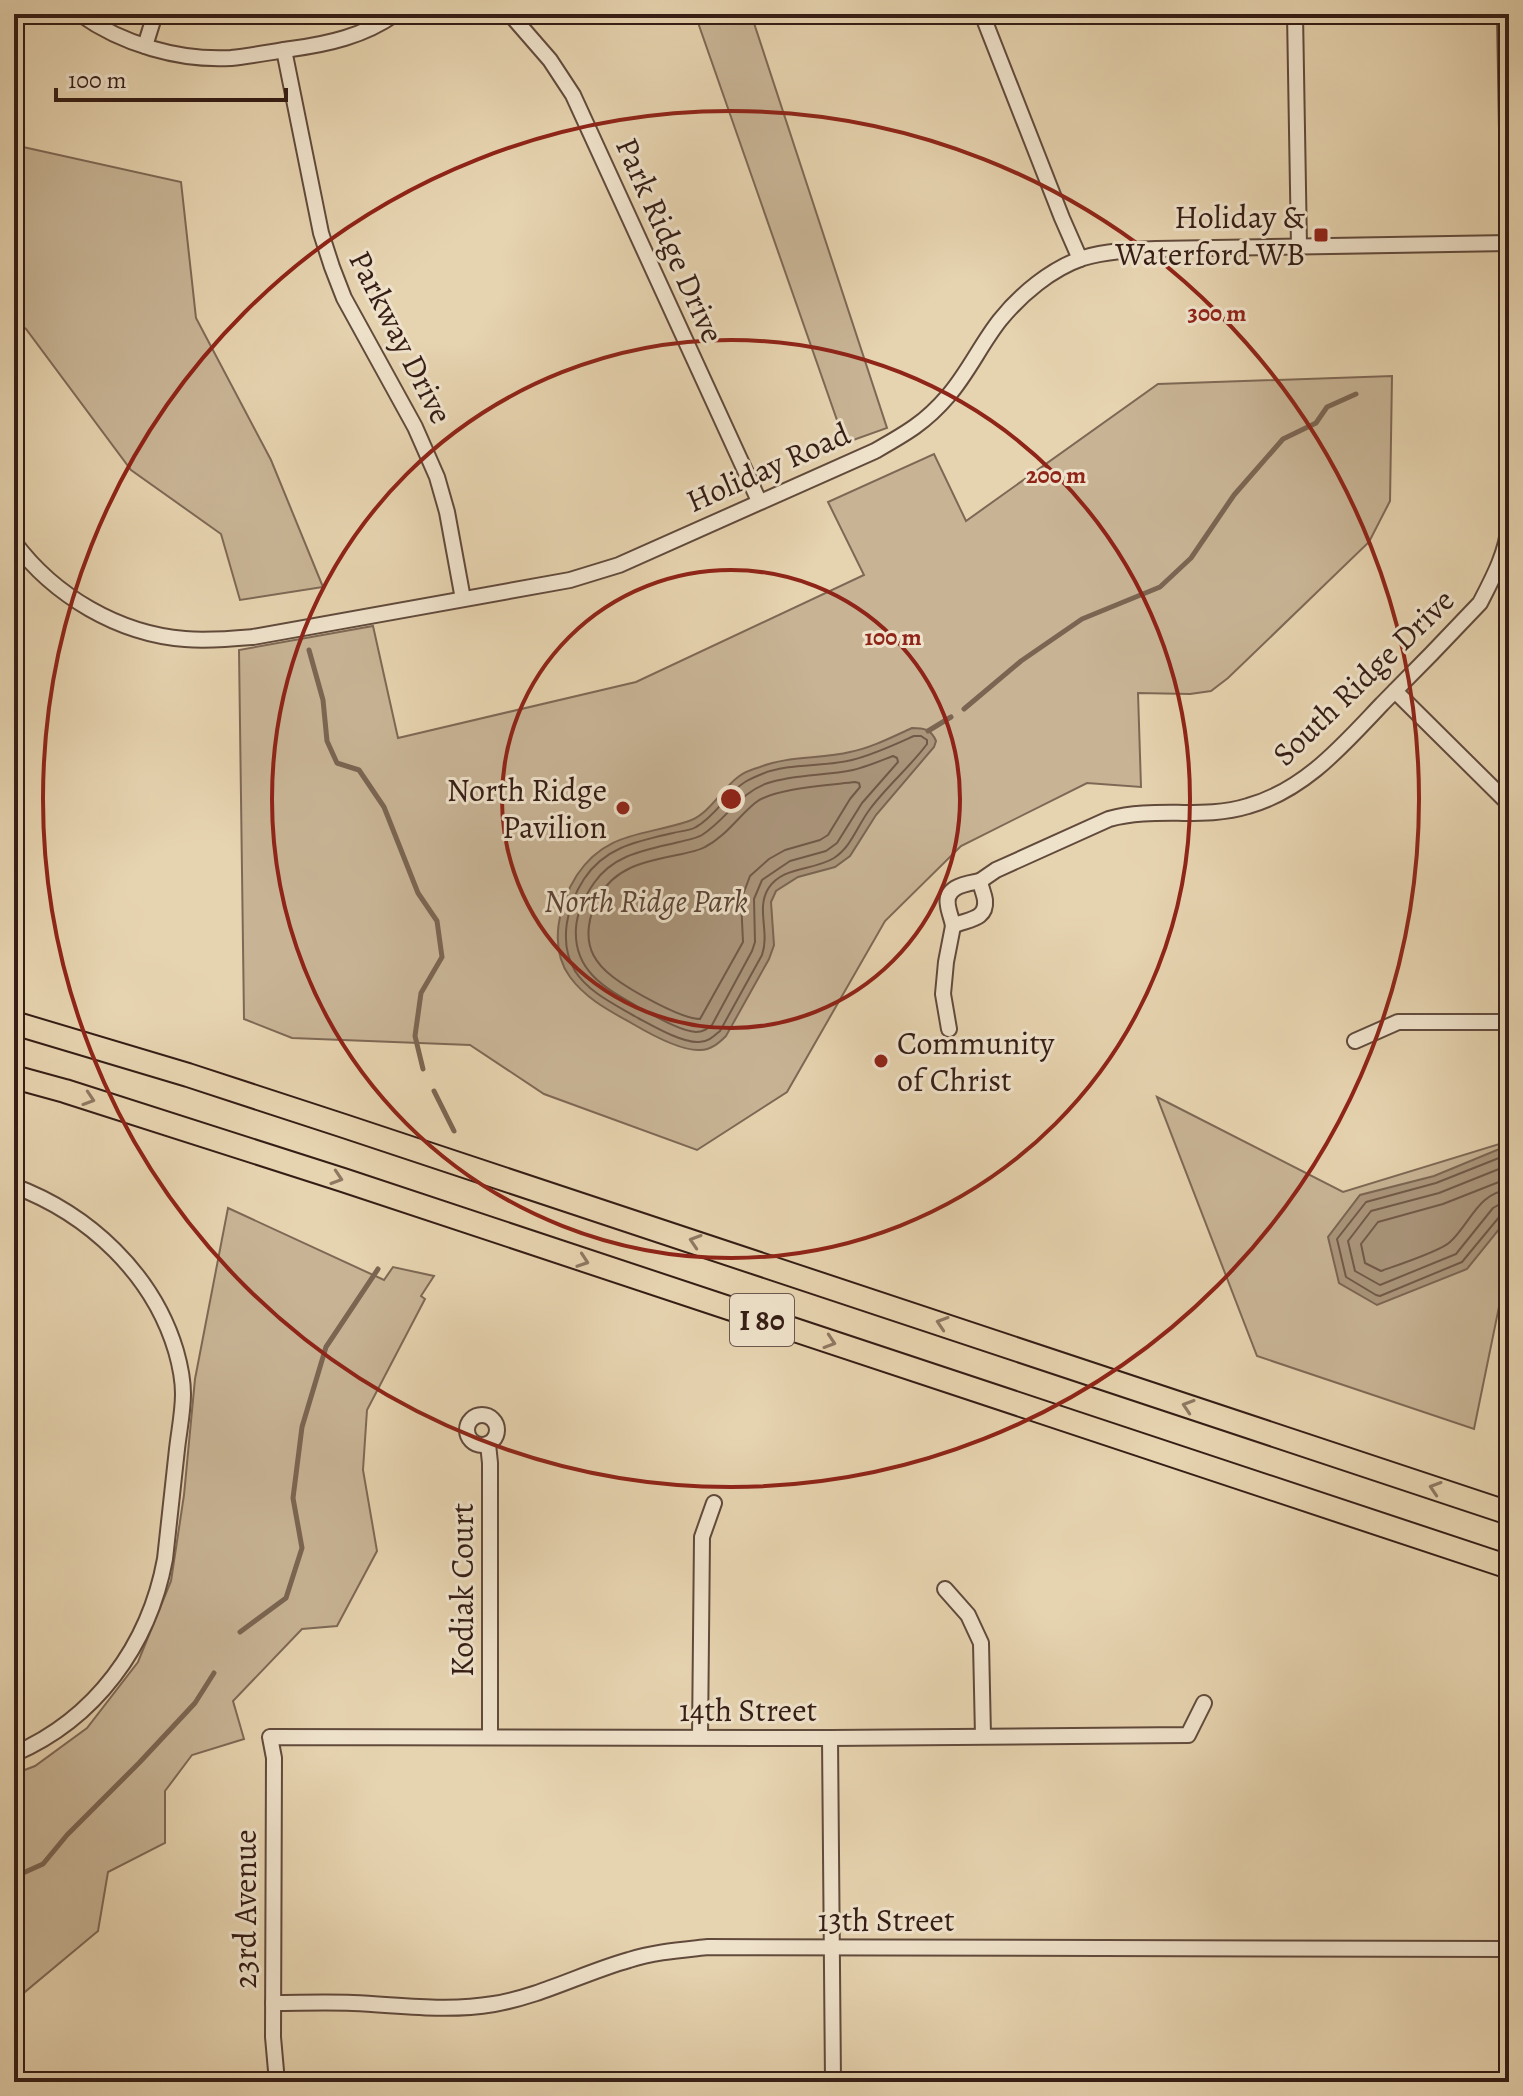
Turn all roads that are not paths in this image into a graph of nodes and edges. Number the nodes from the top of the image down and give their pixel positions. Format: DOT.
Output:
graph roads {
  1 [pos="80,14"];
  2 [pos="155,14"];
  3 [pos="395,14"];
  4 [pos="510,14"];
  5 [pos="982,14"];
  6 [pos="1295,14"];
  7 [pos="1505,14"];
  8 [pos="145,46"];
  9 [pos="284,50"];
  10 [pos="1509,244"];
  11 [pos="1299,246"];
  12 [pos="1080,259"];
  13 [pos="759,501"];
  14 [pos="1509,524"];
  15 [pos="14,542"];
  16 [pos="463,599"];
  17 [pos="1395,691"];
  18 [pos="1504,799"];
  19 [pos="980,881"];
  20 [pos="953,926"];
  21 [pos="1509,1022"];
  22 [pos="14,1023"];
  23 [pos="949,1029"];
  24 [pos="1355,1041"];
  25 [pos="14,1077"];
  26 [pos="14,1186"];
  27 [pos="488,1444"];
  28 [pos="714,1503"];
  29 [pos="1509,1513"];
  30 [pos="1509,1567"];
  31 [pos="945,1589"];
  32 [pos="1204,1703"];
  33 [pos="983,1736"];
  34 [pos="270,1737"];
  35 [pos="490,1737"];
  36 [pos="700,1737"];
  37 [pos="830,1738"];
  38 [pos="14,1754"];
  39 [pos="830,1947"];
  40 [pos="1509,1949"];
  41 [pos="273,2003"];
  42 [pos="277,2082"];
  43 [pos="833,2082"];
  1 -- 8 [label="street"];
  2 -- 8 [label="street"];
  3 -- 9 [label="street"];
  4 -- 13 [label="street, Park Ridge Drive"];
  5 -- 12 [label="street"];
  6 -- 11 [label="street"];
  7 -- 10 [label="street"];
  8 -- 9 [label="street"];
  9 -- 16 [label="street, Parkway Drive"];
  10 -- 11 [label="street, Holiday Road"];
  11 -- 12 [label="street, Holiday Road"];
  12 -- 13 [label="street, Holiday Road"];
  13 -- 16 [label="street, Holiday Road"];
  14 -- 17 [label="street, South Ridge Drive"];
  15 -- 16 [label="street, Holiday Road"];
  17 -- 18 [label="street"];
  17 -- 19 [label="street, South Ridge Drive"];
  19 -- 20 [label="street"];
  19 -- 20 [label="street, South Ridge Drive"];
  20 -- 23 [label="street, South Ridge Drive"];
  21 -- 24 [label="street"];
  29 -- 22 [label="highway, I 80, one-way"];
  25 -- 30 [label="highway, I 80, one-way"];
  26 -- 38 [label="street"];
  27 -- 35 [label="street, Kodiak Court"];
  28 -- 36 [label="street"];
  31 -- 33 [label="street"];
  32 -- 33 [label="street, 14th Street"];
  33 -- 37 [label="street, 14th Street"];
  34 -- 35 [label="street, 14th Street"];
  34 -- 41 [label="street, 23rd Avenue"];
  35 -- 36 [label="street, 14th Street"];
  36 -- 37 [label="street, 14th Street"];
  37 -- 39 [label="street"];
  39 -- 40 [label="street, 13th Street"];
  39 -- 41 [label="street, 13th Street"];
  39 -- 43 [label="street"];
  41 -- 42 [label="street, 23rd Avenue"];
}
